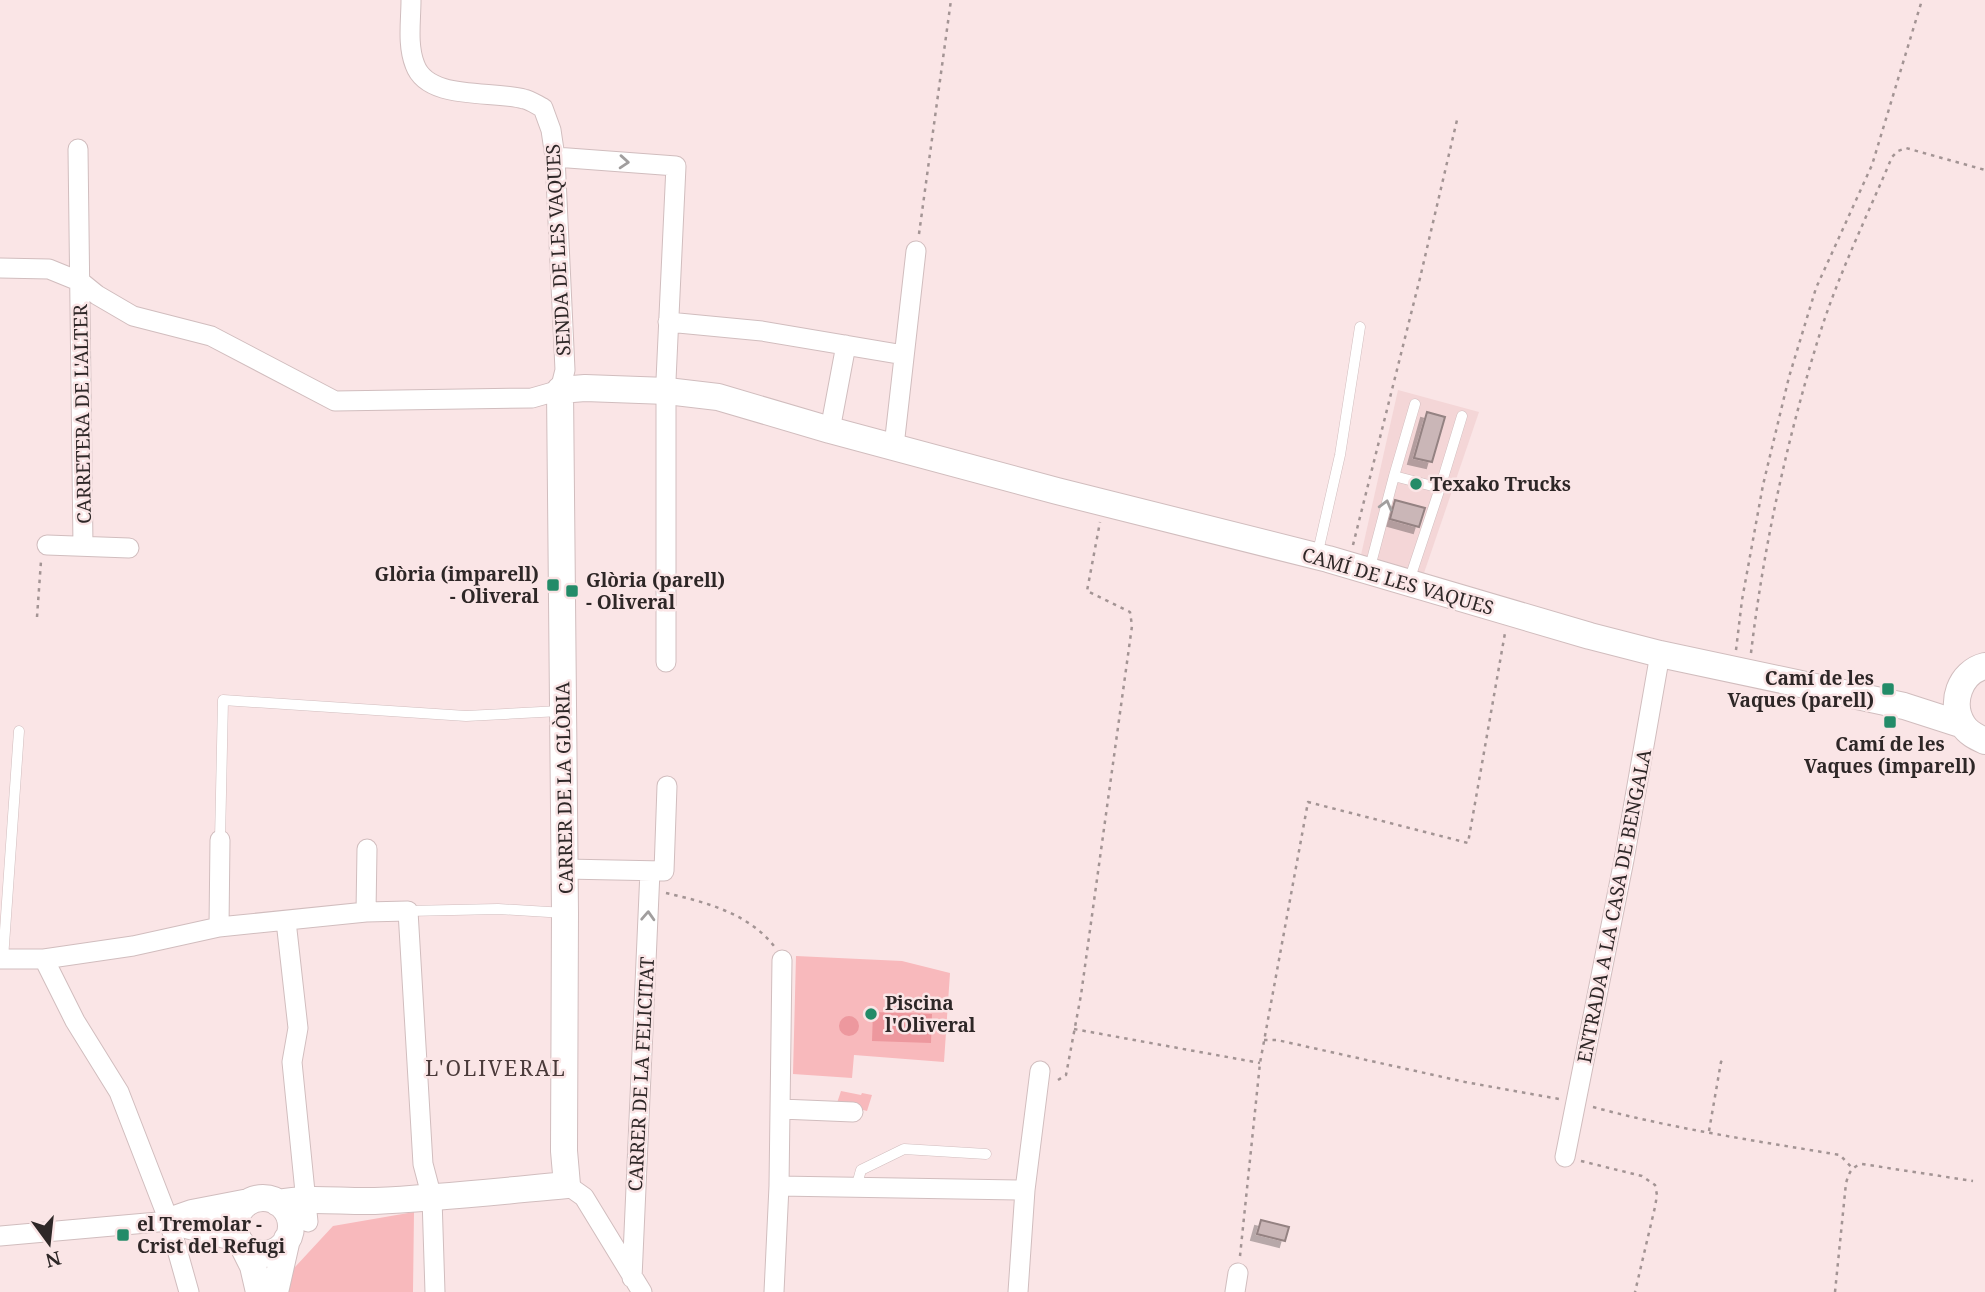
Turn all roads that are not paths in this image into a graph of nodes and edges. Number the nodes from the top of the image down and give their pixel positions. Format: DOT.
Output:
graph roads {
  1 [pos="411,0"];
  2 [pos="78,149"];
  3 [pos="555,157"];
  4 [pos="916,251"];
  5 [pos="0,268"];
  6 [pos="81,282"];
  7 [pos="668,322"];
  8 [pos="1360,327"];
  9 [pos="846,345"];
  10 [pos="904,355"];
  11 [pos="560,390"];
  12 [pos="667,391"];
  13 [pos="1415,404"];
  14 [pos="1462,416"];
  15 [pos="830,430"];
  16 [pos="894,446"];
  17 [pos="1394,476"];
  18 [pos="1440,488"];
  19 [pos="47,545"];
  20 [pos="83,546"];
  21 [pos="129,548"];
  22 [pos="1317,557"];
  23 [pos="1358,568"];
  24 [pos="1408,583"];
  25 [pos="1660,654"];
  26 [pos="666,662"];
  27 [pos="1983,664"];
  28 [pos="1959,689"];
  29 [pos="1904,706"];
  30 [pos="563,711"];
  31 [pos="1963,725"];
  32 [pos="19,731"];
  33 [pos="1985,741"];
  34 [pos="667,786"];
  35 [pos="220,841"];
  36 [pos="368,849"];
  37 [pos="565,869"];
  38 [pos="654,877"];
  39 [pos="408,911"];
  40 [pos="366,912"];
  41 [pos="565,913"];
  42 [pos="286,921"];
  43 [pos="219,928"];
  44 [pos="2,959"];
  45 [pos="44,959"];
  46 [pos="782,960"];
  47 [pos="1040,1071"];
  48 [pos="781,1109"];
  49 [pos="853,1112"];
  50 [pos="986,1154"];
  51 [pos="1565,1157"];
  52 [pos="567,1185"];
  53 [pos="779,1186"];
  54 [pos="856,1188"];
  55 [pos="1025,1190"];
  56 [pos="432,1198"];
  57 [pos="249,1202"];
  58 [pos="299,1217"];
  59 [pos="169,1221"];
  60 [pos="0,1236"];
  61 [pos="240,1242"];
  62 [pos="637,1285"];
  63 [pos="189,1292"];
  64 [pos="259,1292"];
  65 [pos="275,1292"];
  66 [pos="435,1292"];
  67 [pos="774,1292"];
  68 [pos="1018,1292"];
  1 -- 3 [label="street, SENDA DE LES VAQUES"];
  2 -- 6 [label="street, CARRETERA DE L'ALTER"];
  3 -- 7 [label="street, one-way"];
  3 -- 11 [label="street, SENDA DE LES VAQUES"];
  4 -- 10 [label="street"];
  5 -- 6 [label="street, CARRETERA DE L'ALTER"];
  6 -- 11 [label="street, CARRETERA DE L'ALTER"];
  6 -- 20 [label="street, CARRETERA DE L'ALTER"];
  7 -- 9 [label="street"];
  7 -- 12 [label="street"];
  8 -- 22 [label="lane"];
  9 -- 10 [label="street"];
  9 -- 15 [label="street"];
  10 -- 16 [label="street"];
  11 -- 12 [label="street, CAMÍ DE LES VAQUES"];
  11 -- 30 [label="street, CARRER DE LA GLÒRIA"];
  12 -- 15 [label="street, CAMÍ DE LES VAQUES"];
  12 -- 26 [label="street"];
  13 -- 17 [label="lane"];
  14 -- 18 [label="lane"];
  15 -- 16 [label="street, CAMÍ DE LES VAQUES"];
  16 -- 22 [label="street, CAMÍ DE LES VAQUES"];
  17 -- 18 [label="lane"];
  23 -- 17 [label="lane, one-way"];
  18 -- 24 [label="lane"];
  19 -- 20 [label="street, CARRETERA DE L'ALTER"];
  20 -- 21 [label="street, CARRETERA DE L'ALTER"];
  22 -- 23 [label="street, CAMÍ DE LES VAQUES"];
  23 -- 24 [label="street, CAMÍ DE LES VAQUES"];
  24 -- 25 [label="street, CAMÍ DE LES VAQUES"];
  25 -- 29 [label="street, CAMÍ DE LES VAQUES"];
  25 -- 51 [label="street, ENTRADA A LA CASA DE BENGALA"];
  27 -- 28 [label="street"];
  28 -- 29 [label="street, CAMÍ DE LES VAQUES"];
  28 -- 31 [label="street"];
  29 -- 31 [label="street, CAMÍ DE LES VAQUES"];
  30 -- 35 [label="lane"];
  30 -- 37 [label="street, CARRER DE LA GLÒRIA"];
  31 -- 33 [label="street, CAMÍ DE LES VAQUES"];
  32 -- 44 [label="lane"];
  34 -- 38 [label="street, CARRER DE LA FELICITAT"];
  35 -- 43 [label="street"];
  36 -- 40 [label="street"];
  37 -- 38 [label="street"];
  37 -- 41 [label="street, CARRER DE LA GLÒRIA"];
  62 -- 38 [label="street, CARRER DE LA FELICITAT, one-way"];
  39 -- 40 [label="street"];
  39 -- 41 [label="lane"];
  39 -- 56 [label="street"];
  40 -- 42 [label="street"];
  41 -- 52 [label="street, CARRER DE LA GLÒRIA"];
  42 -- 43 [label="street"];
  42 -- 58 [label="street"];
  43 -- 45 [label="street"];
  44 -- 45 [label="street"];
  45 -- 59 [label="street"];
  46 -- 48 [label="street"];
  47 -- 55 [label="street"];
  48 -- 49 [label="street"];
  48 -- 53 [label="street"];
  50 -- 54 [label="lane"];
  52 -- 56 [label="street"];
  52 -- 62 [label="street"];
  53 -- 54 [label="street"];
  53 -- 67 [label="street"];
  54 -- 55 [label="street"];
  55 -- 68 [label="street"];
  56 -- 58 [label="street"];
  56 -- 66 [label="street"];
  57 -- 58 [label="street"];
  57 -- 59 [label="street"];
  57 -- 61 [label="street"];
  58 -- 61 [label="street"];
  58 -- 65 [label="street"];
  59 -- 60 [label="street"];
  59 -- 61 [label="street"];
  59 -- 63 [label="street"];
  61 -- 64 [label="street"];
}
